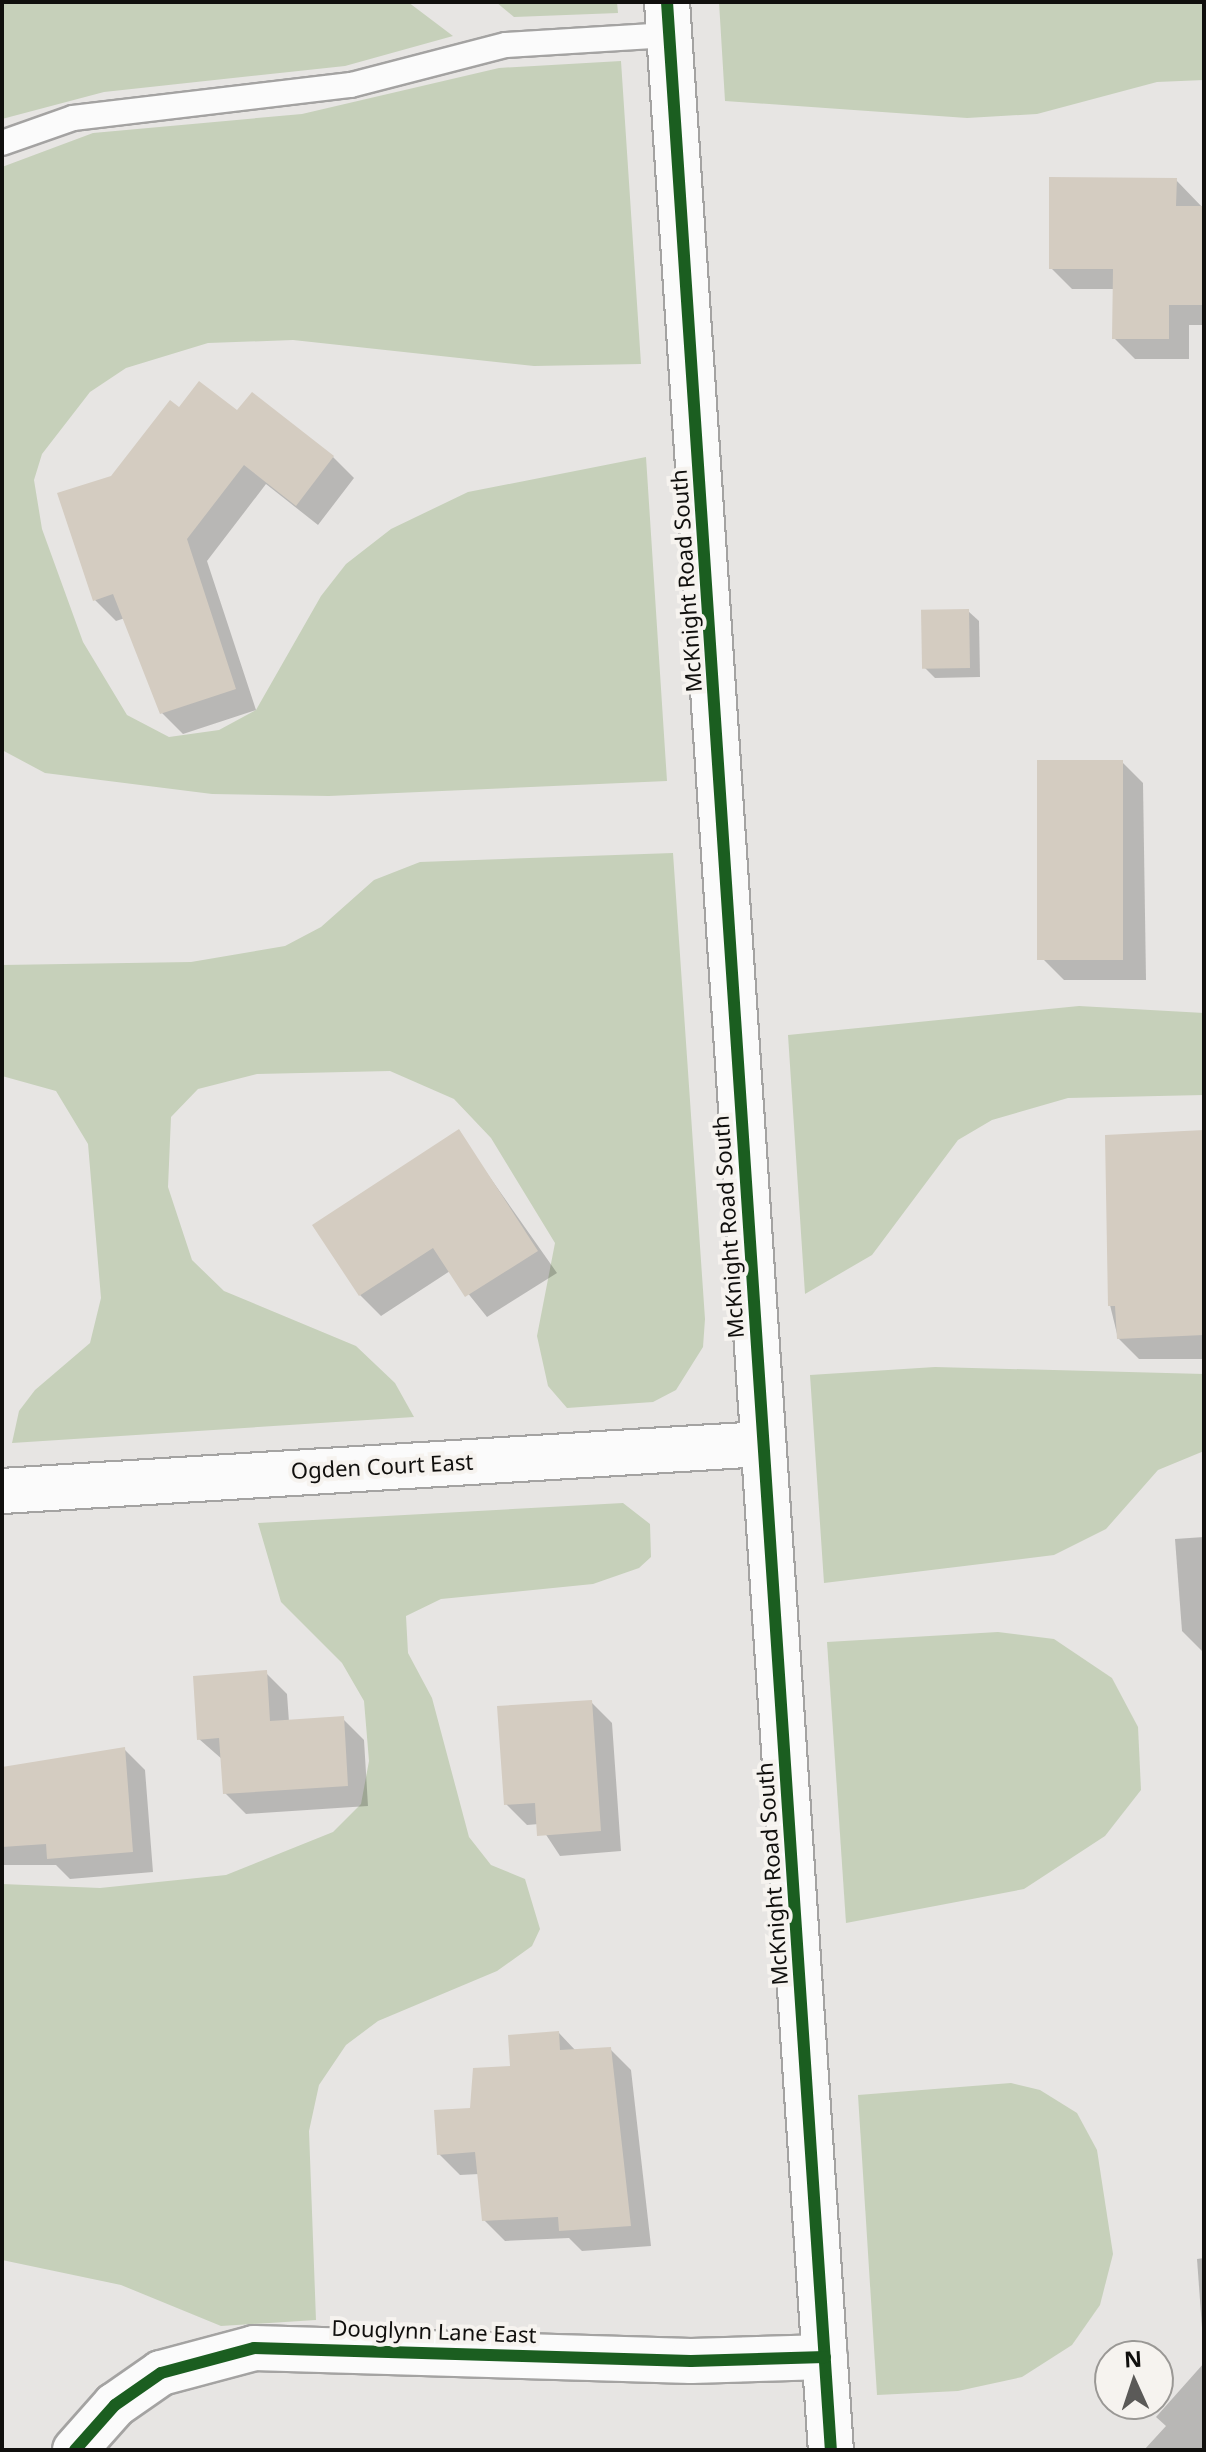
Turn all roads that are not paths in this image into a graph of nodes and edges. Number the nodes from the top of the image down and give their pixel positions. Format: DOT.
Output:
graph roads {
  1 [pos="668,18"];
  2 [pos="2,143"];
  3 [pos="762,1444"];
  4 [pos="2,1491"];
  5 [pos="825,2357"];
  6 [pos="75,2450"];
  7 [pos="831,2450"];
  1 -- 2 [label="lane"];
  1 -- 3 [label="street, McKnight Road South"];
  3 -- 4 [label="street, Ogden Court East"];
  3 -- 5 [label="street, McKnight Road South"];
  5 -- 6 [label="street, Douglynn Lane East"];
  5 -- 7 [label="street, McKnight Road South"];
}
